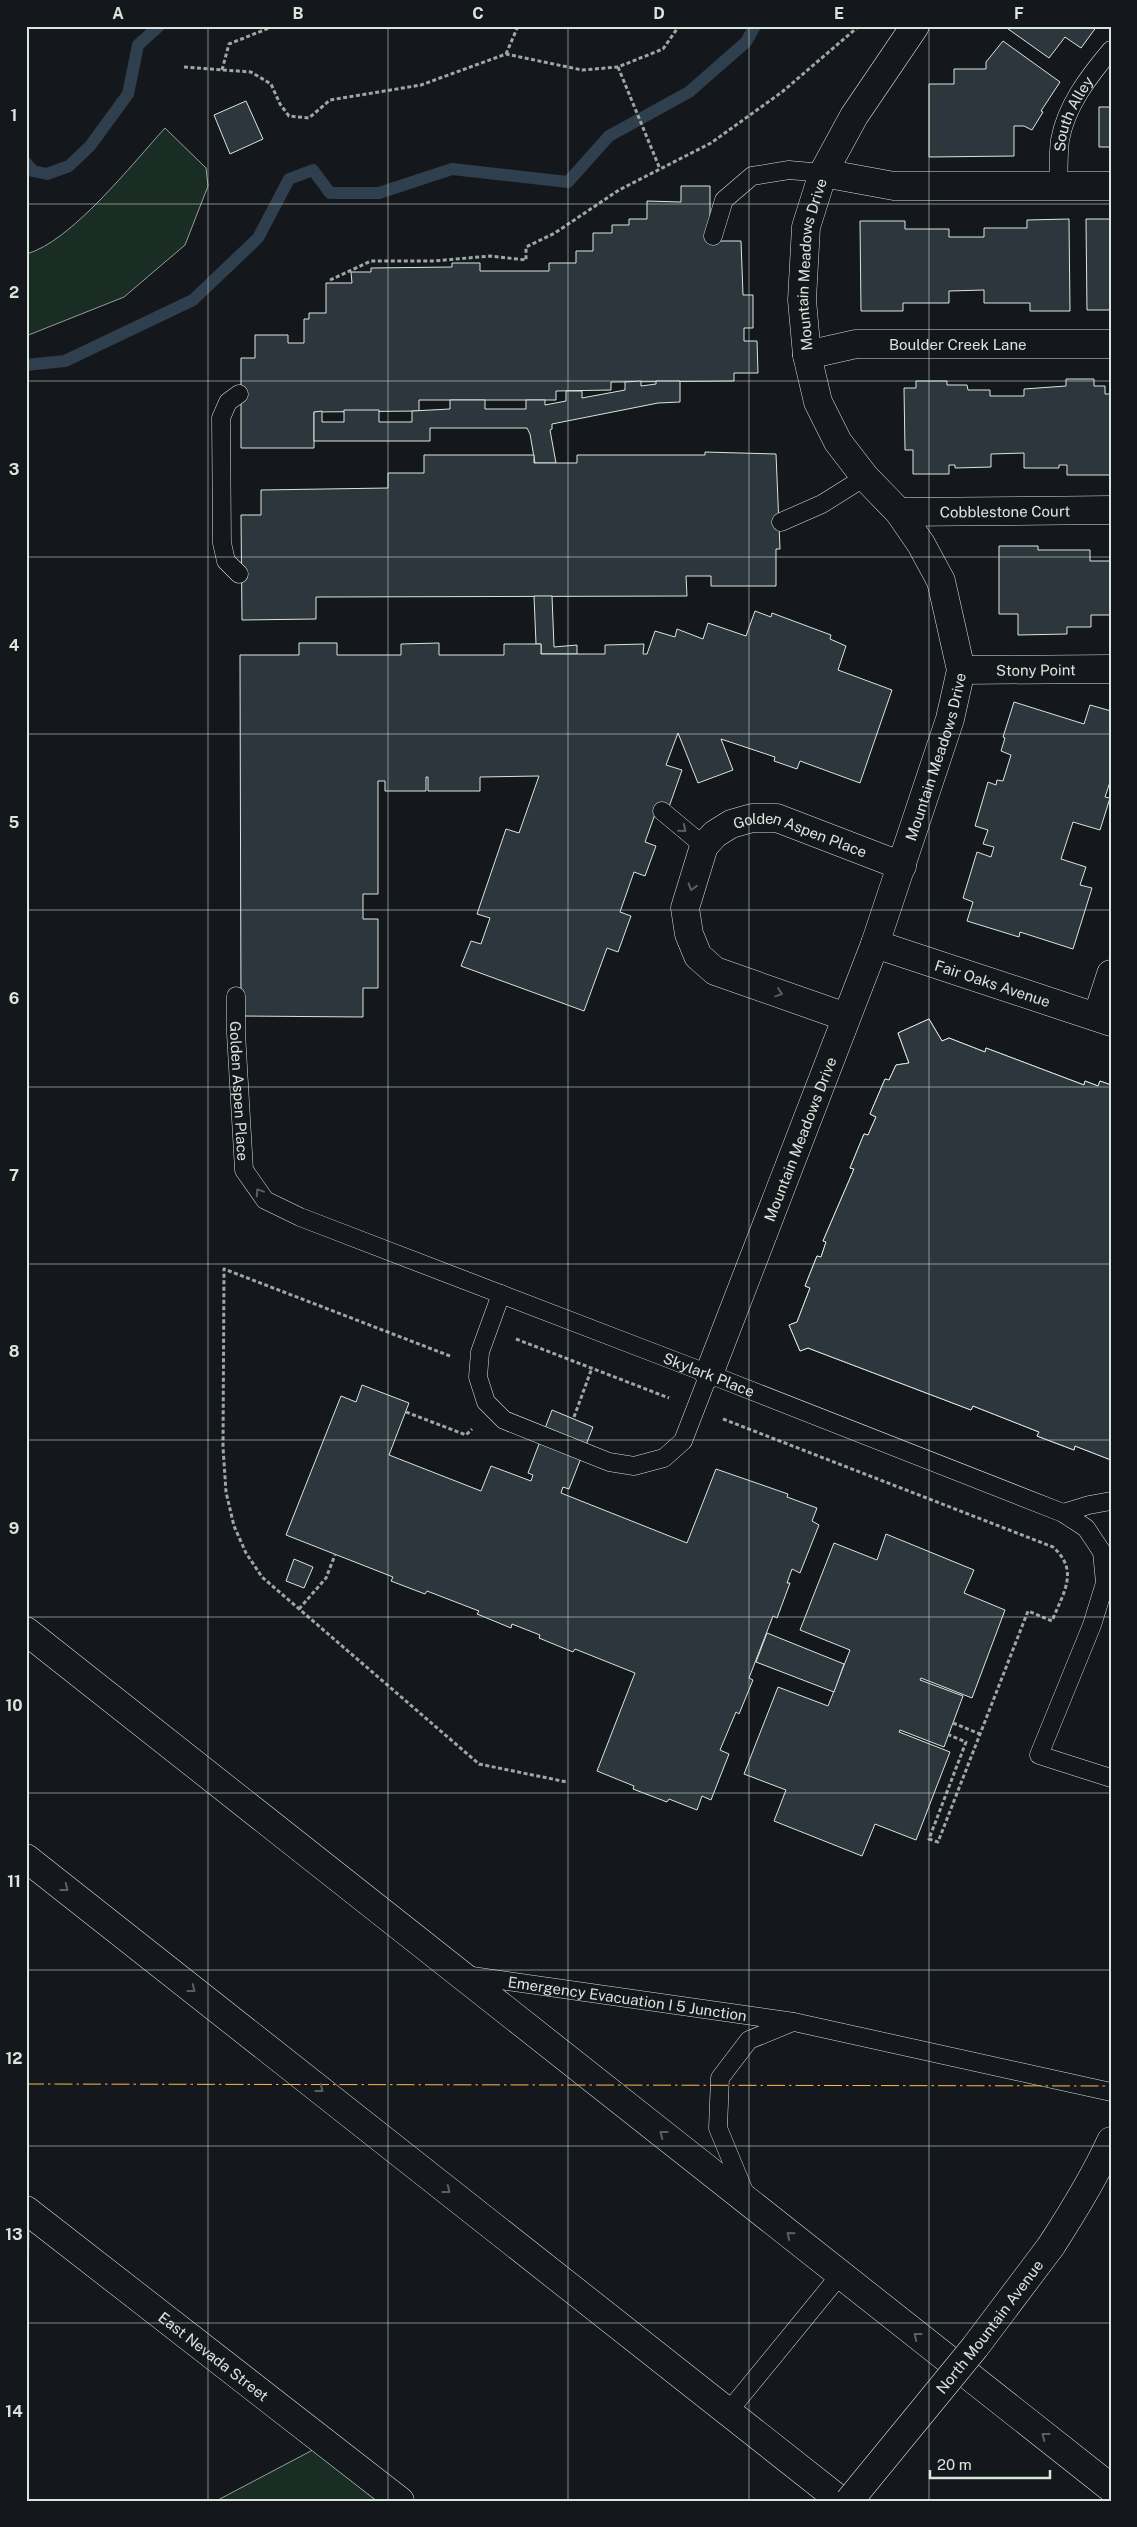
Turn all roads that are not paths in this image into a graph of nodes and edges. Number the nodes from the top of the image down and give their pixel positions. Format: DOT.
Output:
graph roads {
  1 [pos="916,26"];
  2 [pos="1111,50"];
  3 [pos="823,172"];
  4 [pos="1058,186"];
  5 [pos="1111,186"];
  6 [pos="713,236"];
  7 [pos="1111,344"];
  8 [pos="807,356"];
  9 [pos="239,394"];
  10 [pos="865,477"];
  11 [pos="1111,510"];
  12 [pos="899,512"];
  13 [pos="781,522"];
  14 [pos="239,574"];
  15 [pos="1111,669"];
  16 [pos="961,670"];
  17 [pos="662,811"];
  18 [pos="704,846"];
  19 [pos="902,866"];
  20 [pos="875,944"];
  21 [pos="1111,974"];
  22 [pos="236,996"];
  23 [pos="846,1016"];
  24 [pos="1104,1019"];
  25 [pos="300,1217"];
  26 [pos="502,1294"];
  27 [pos="710,1374"];
  28 [pos="1111,1501"];
  29 [pos="1063,1513"];
  30 [pos="1111,1613"];
  31 [pos="1092,1625"];
  32 [pos="26,1631"];
  33 [pos="1111,1778"];
  34 [pos="26,1858"];
  35 [pos="461,1975"];
  36 [pos="794,2022"];
  37 [pos="1111,2092"];
  38 [pos="1111,2141"];
  39 [pos="748,2201"];
  40 [pos="26,2210"];
  41 [pos="840,2275"];
  42 [pos="728,2412"];
  43 [pos="1111,2488"];
  44 [pos="400,2501"];
  45 [pos="841,2501"];
  46 [pos="849,2501"];
  1 -- 3 [label="main road, Mountain Meadows Drive"];
  2 -- 4 [label="lane, South Alley"];
  3 -- 4 [label="main road"];
  3 -- 6 [label="lane"];
  3 -- 8 [label="main road, Mountain Meadows Drive"];
  4 -- 5 [label="main road"];
  7 -- 8 [label="main road, Boulder Creek Lane"];
  8 -- 10 [label="main road, Mountain Meadows Drive"];
  9 -- 14 [label="lane"];
  10 -- 12 [label="main road, Mountain Meadows Drive"];
  10 -- 13 [label="lane"];
  11 -- 12 [label="main road, Cobblestone Court"];
  12 -- 16 [label="main road, Mountain Meadows Drive"];
  15 -- 16 [label="main road, Stony Point"];
  16 -- 19 [label="main road, Mountain Meadows Drive"];
  17 -- 18 [label="lane, one-way"];
  18 -- 19 [label="main road, Golden Aspen Place"];
  18 -- 23 [label="main road, one-way"];
  19 -- 20 [label="main road, Mountain Meadows Drive"];
  20 -- 23 [label="main road, Mountain Meadows Drive"];
  20 -- 24 [label="main road, Fair Oaks Avenue"];
  21 -- 24 [label="main road"];
  25 -- 22 [label="lane, Golden Aspen Place, one-way"];
  23 -- 27 [label="main road, Mountain Meadows Drive"];
  25 -- 26 [label="lane, Skylark Place"];
  26 -- 27 [label="lane, Skylark Place"];
  26 -- 27 [label="lane"];
  27 -- 29 [label="lane, Skylark Place"];
  28 -- 29 [label="lane"];
  29 -- 31 [label="lane, Skylark Place"];
  30 -- 31 [label="lane"];
  31 -- 33 [label="lane"];
  32 -- 35 [label="main road"];
  34 -- 42 [label="main road, one-way"];
  35 -- 36 [label="lane, Emergency Evacuation I 5 Junction"];
  39 -- 35 [label="main road, one-way"];
  36 -- 37 [label="lane, Emergency Evacuation I 5 Junction"];
  36 -- 39 [label="lane, Emergency Evacuation I 5 Junction"];
  38 -- 46 [label="main road, North Mountain Avenue, bridge"];
  41 -- 39 [label="main road, one-way"];
  40 -- 44 [label="main road, East Nevada Street"];
  41 -- 42 [label="lane"];
  43 -- 41 [label="main road, one-way"];
  42 -- 45 [label="main road"];
}
